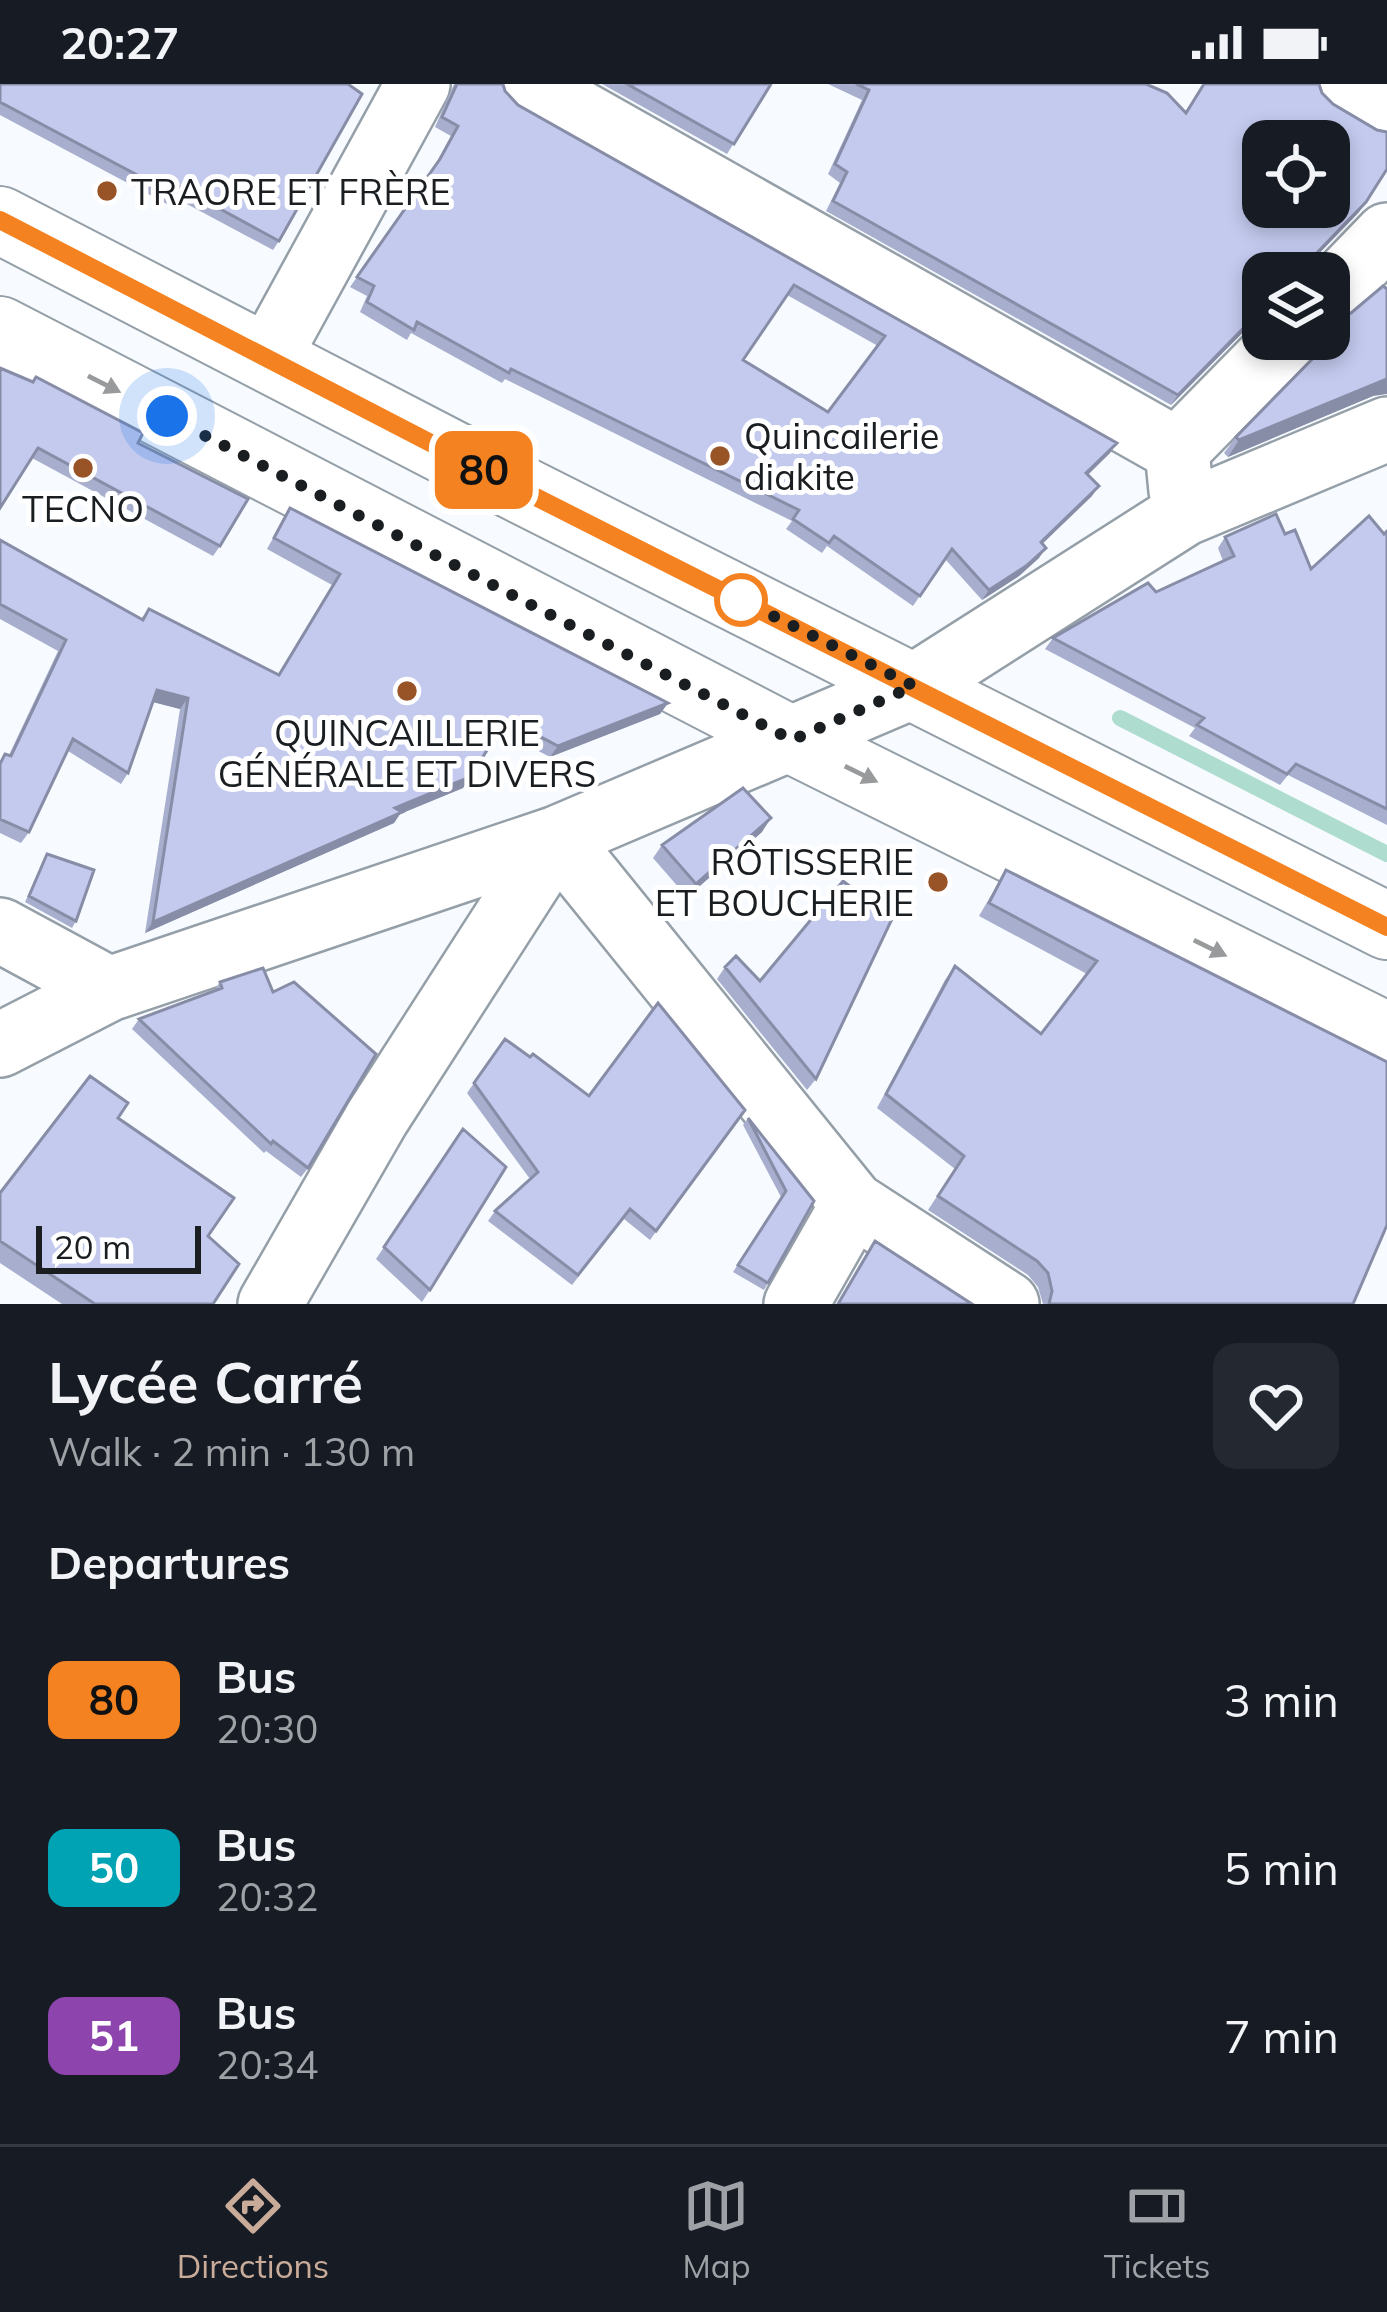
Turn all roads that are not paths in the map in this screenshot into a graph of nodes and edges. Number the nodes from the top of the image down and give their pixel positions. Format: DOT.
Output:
graph roads {
  1 [pos="418,84"];
  2 [pos="530,84"];
  3 [pos="0,220"];
  4 [pos="1387,235"];
  5 [pos="1350,273"];
  6 [pos="0,330"];
  7 [pos="269,356"];
  8 [pos="1265,360"];
  9 [pos="1387,429"];
  10 [pos="1177,450"];
  11 [pos="1184,514"];
  12 [pos="914,686"];
  13 [pos="792,740"];
  14 [pos="557,838"];
  15 [pos="1387,926"];
  16 [pos="0,930"];
  17 [pos="110,989"];
  18 [pos="1387,1036"];
  19 [pos="0,1046"];
  20 [pos="853,1204"];
  21 [pos="270,1304"];
  22 [pos="796,1304"];
  23 [pos="1006,1304"];
  1 -- 7 [label="street"];
  2 -- 10 [label="street"];
  3 -- 7 [label="main road"];
  4 -- 5 [label="street"];
  6 -- 13 [label="main road, one-way"];
  7 -- 12 [label="main road"];
  8 -- 10 [label="street"];
  9 -- 11 [label="street"];
  10 -- 11 [label="street"];
  11 -- 12 [label="street"];
  12 -- 13 [label="street"];
  12 -- 15 [label="main road"];
  13 -- 14 [label="street"];
  13 -- 18 [label="main road, one-way"];
  14 -- 17 [label="street"];
  14 -- 20 [label="street"];
  14 -- 21 [label="street"];
  16 -- 17 [label="street"];
  17 -- 19 [label="street"];
  20 -- 22 [label="street"];
  20 -- 23 [label="street"];
}
